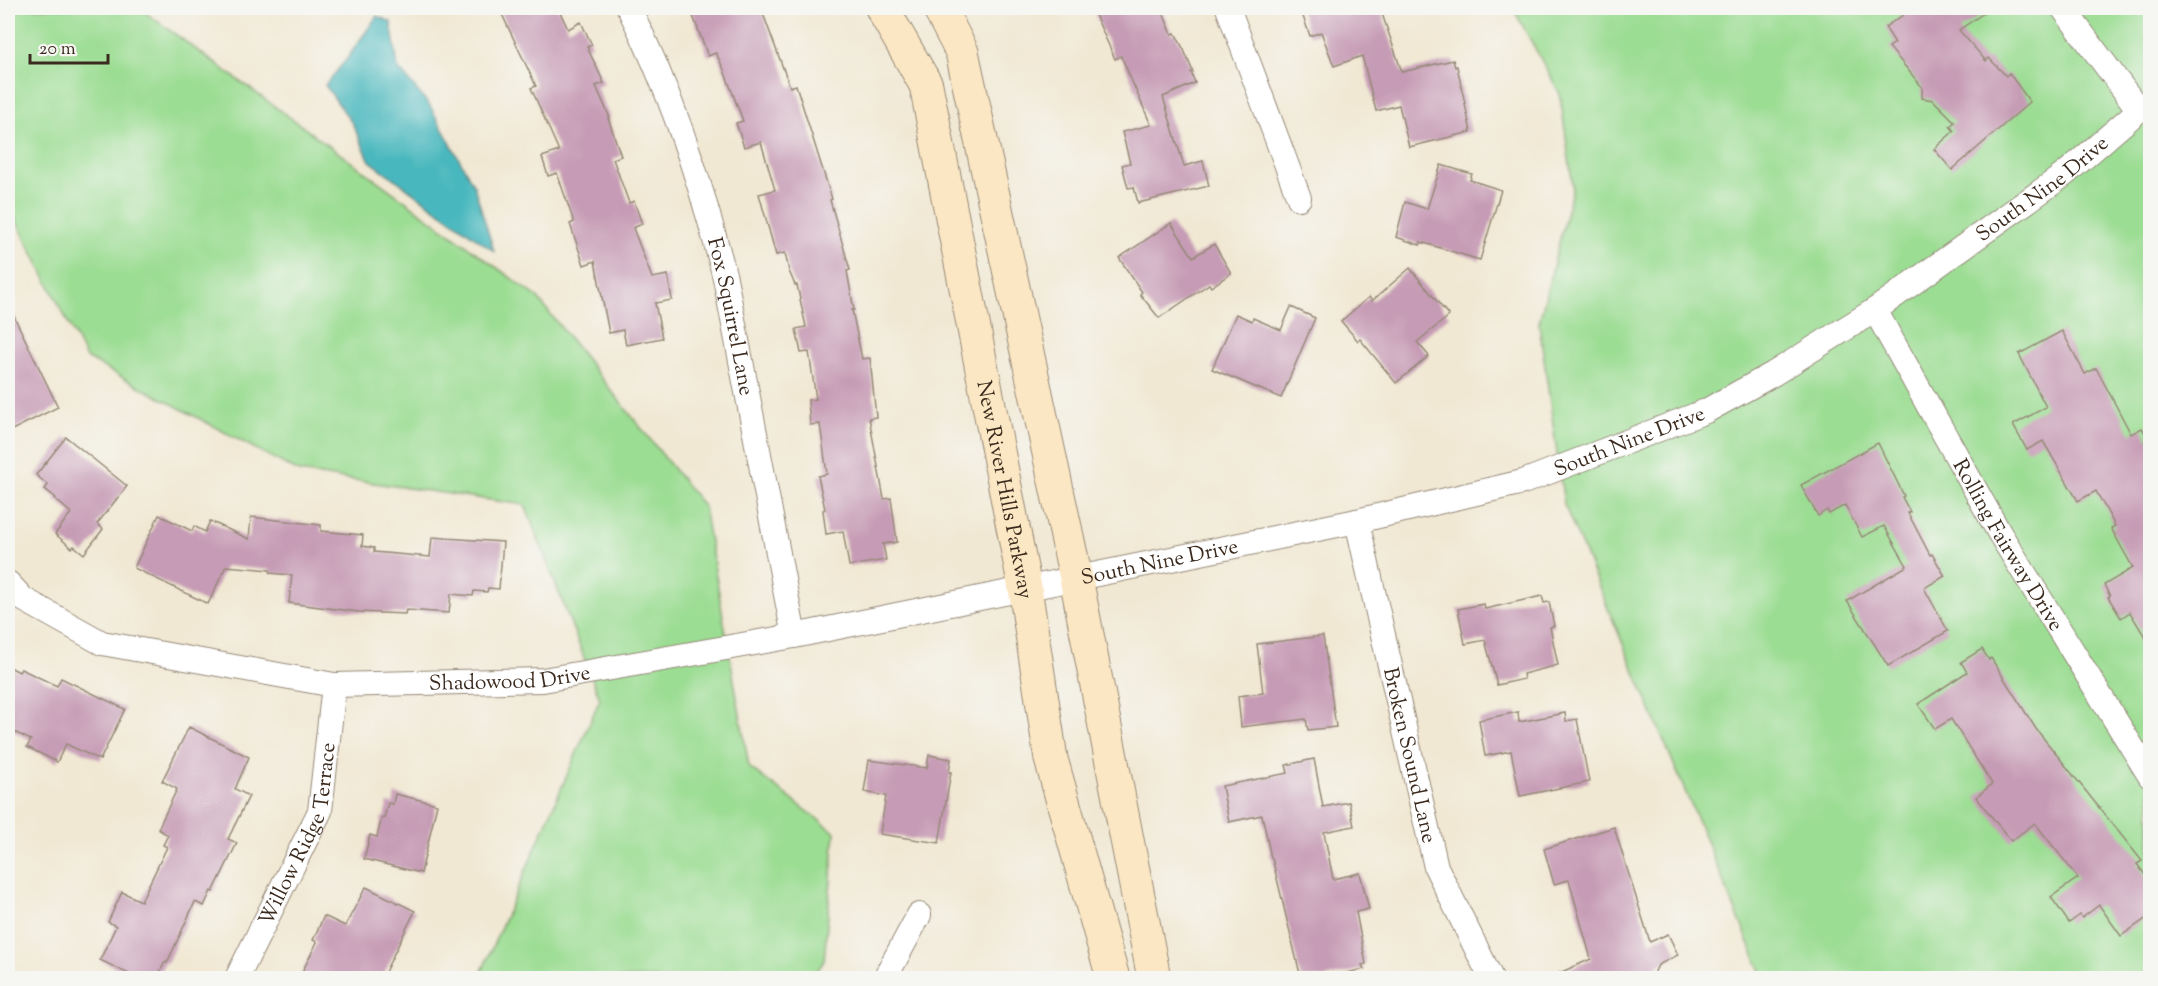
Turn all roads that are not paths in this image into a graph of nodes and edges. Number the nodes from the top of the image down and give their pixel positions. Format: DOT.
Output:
graph roads {
  1 [pos="629,8"];
  2 [pos="882,8"];
  3 [pos="939,8"];
  4 [pos="1228,8"];
  5 [pos="2063,8"];
  6 [pos="2145,107"];
  7 [pos="1299,198"];
  8 [pos="1875,310"];
  9 [pos="1357,521"];
  10 [pos="1076,578"];
  11 [pos="8,583"];
  12 [pos="1025,588"];
  13 [pos="794,636"];
  14 [pos="334,685"];
  15 [pos="2151,776"];
  16 [pos="919,915"];
  17 [pos="237,978"];
  18 [pos="885,978"];
  19 [pos="1113,978"];
  20 [pos="1154,978"];
  21 [pos="1491,978"];
  1 -- 13 [label="street, Fox Squirrel Lane"];
  2 -- 12 [label="street, New River Hills Parkway"];
  3 -- 10 [label="street"];
  4 -- 7 [label="street"];
  5 -- 6 [label="street"];
  6 -- 8 [label="street, South Nine Drive"];
  8 -- 9 [label="street, South Nine Drive"];
  8 -- 15 [label="street, Rolling Fairway Drive"];
  9 -- 10 [label="street, South Nine Drive"];
  9 -- 21 [label="street, Broken Sound Lane"];
  10 -- 12 [label="street, South Nine Drive"];
  10 -- 20 [label="street"];
  11 -- 14 [label="street, Shadowood Drive"];
  12 -- 13 [label="street, Shadowood Drive"];
  12 -- 19 [label="street, New River Hills Parkway"];
  13 -- 14 [label="street, Shadowood Drive"];
  14 -- 17 [label="street, Willow Ridge Terrace"];
  16 -- 18 [label="street"];
}
